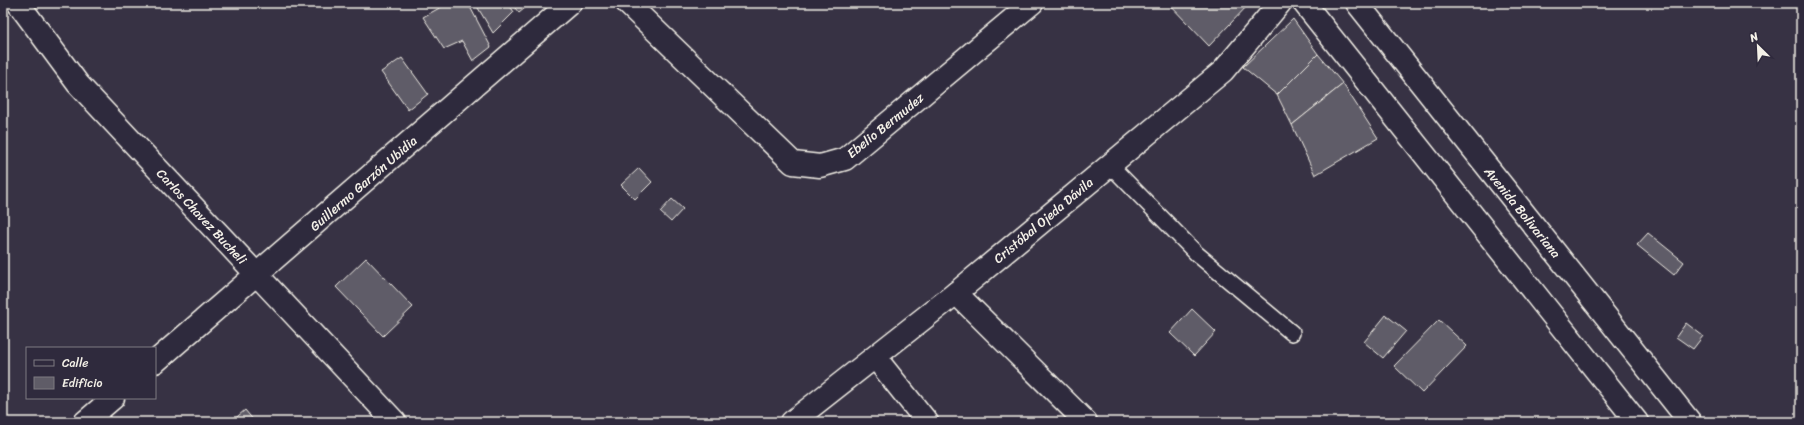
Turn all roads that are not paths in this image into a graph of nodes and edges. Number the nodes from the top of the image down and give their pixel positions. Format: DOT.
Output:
graph roads {
  1 [pos="18,3"];
  2 [pos="570,3"];
  3 [pos="627,3"];
  4 [pos="1032,3"];
  5 [pos="1280,3"];
  6 [pos="1304,3"];
  7 [pos="1357,3"];
  8 [pos="1110,165"];
  9 [pos="257,274"];
  10 [pos="956,293"];
  11 [pos="1292,333"];
  12 [pos="875,357"];
  13 [pos="156,361"];
  14 [pos="112,399"];
  15 [pos="85,422"];
  16 [pos="395,422"];
  17 [pos="792,422"];
  18 [pos="927,422"];
  19 [pos="1086,422"];
  20 [pos="1637,422"];
  21 [pos="1690,422"];
  1 -- 9 [label="main road, Carlos Chavez Bucheli"];
  2 -- 9 [label="main road, Guillermo Garzón Ubidia"];
  3 -- 4 [label="main road, Ebelio Bermudez"];
  5 -- 8 [label="main road, Cristóbal Ojeda Dávila"];
  6 -- 20 [label="main road"];
  7 -- 21 [label="main road, Avenida Bolivariana"];
  8 -- 10 [label="main road, Cristóbal Ojeda Dávila"];
  8 -- 11 [label="lane"];
  9 -- 13 [label="main road, Guillermo Garzón Ubidia"];
  9 -- 16 [label="main road, Carlos Chavez Bucheli"];
  10 -- 12 [label="main road, Cristóbal Ojeda Dávila"];
  10 -- 19 [label="main road"];
  12 -- 17 [label="main road, Cristóbal Ojeda Dávila"];
  12 -- 18 [label="main road"];
  14 -- 15 [label="main road"];
}
